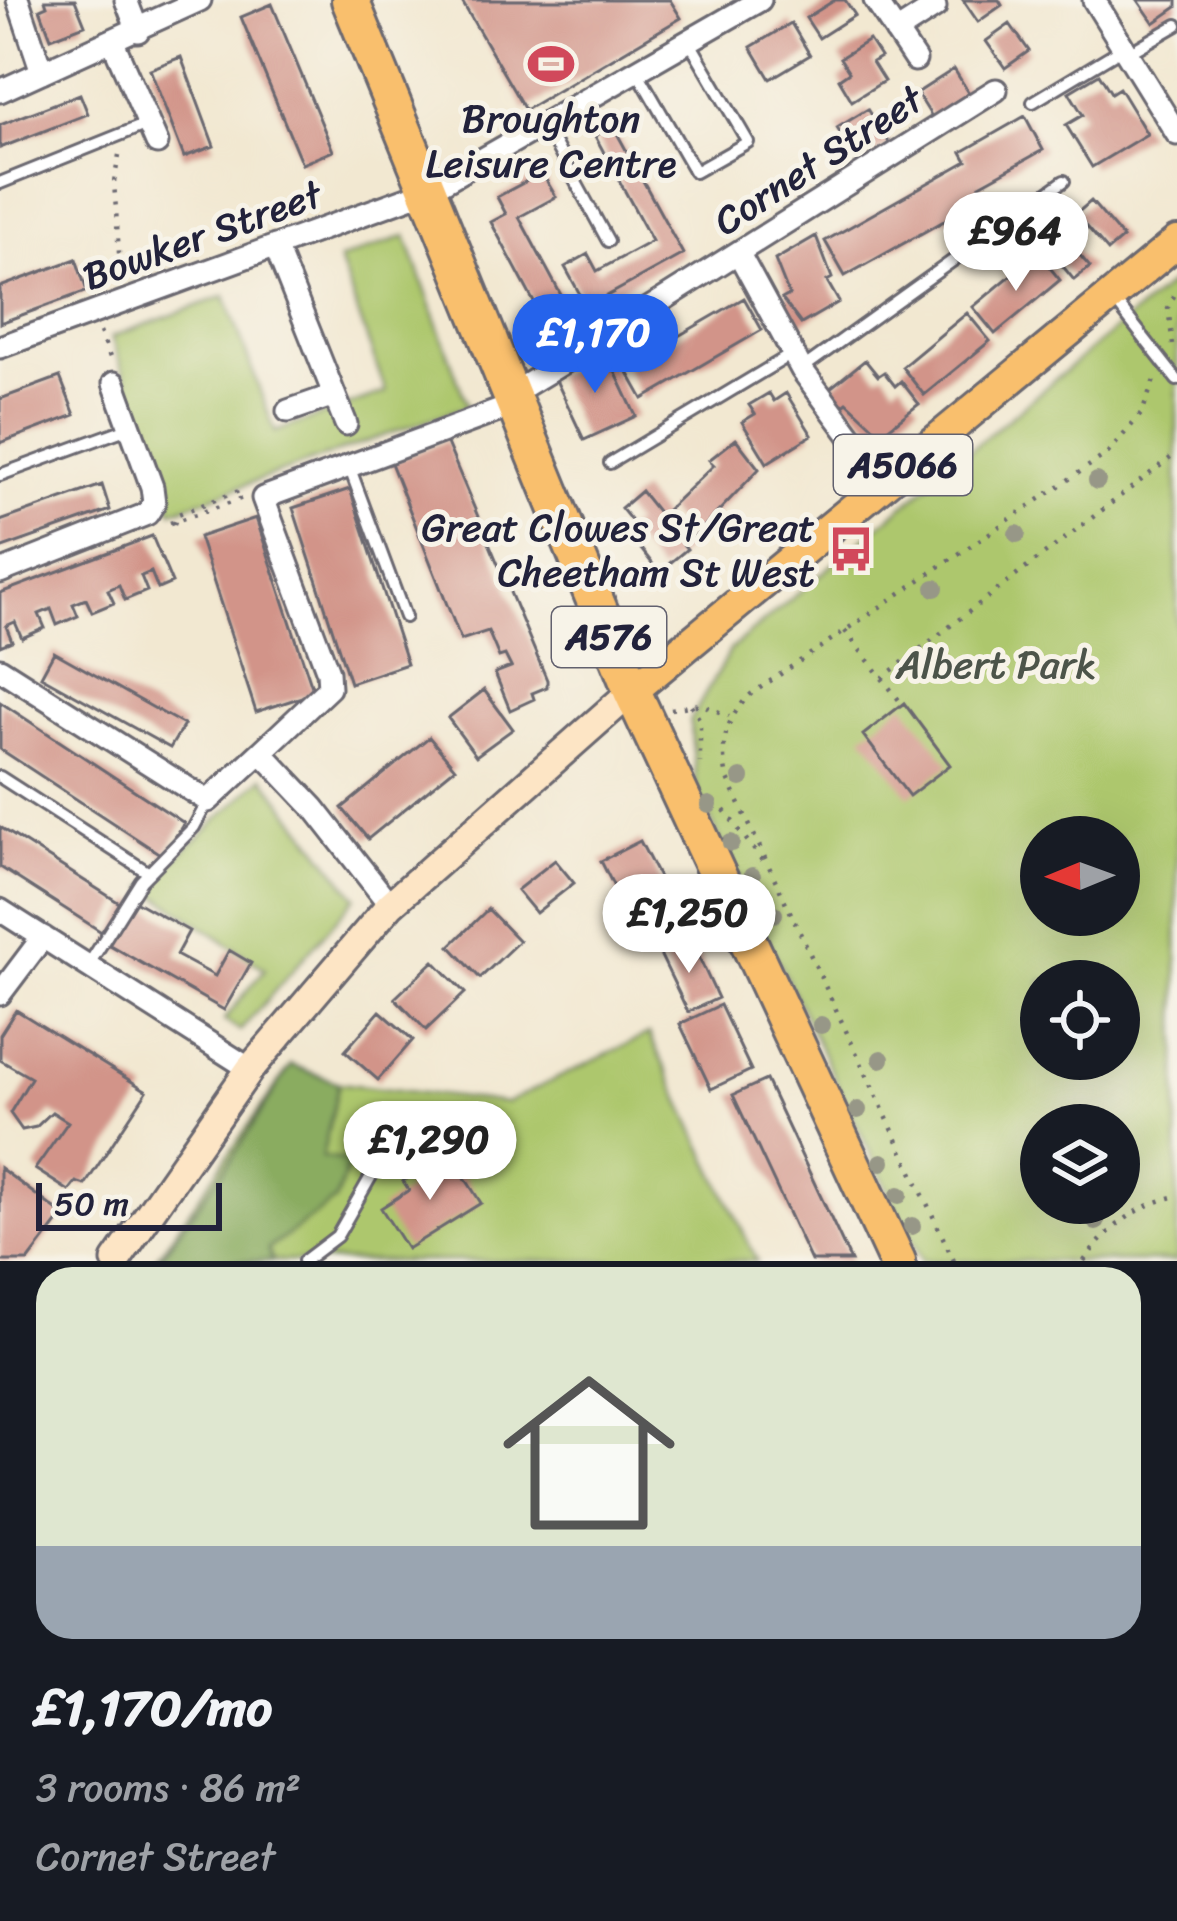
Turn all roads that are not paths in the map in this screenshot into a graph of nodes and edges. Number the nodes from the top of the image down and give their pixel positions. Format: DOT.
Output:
graph roads {
  1 [pos="18,0"];
  2 [pos="127,0"];
  3 [pos="200,0"];
  4 [pos="350,0"];
  5 [pos="760,0"];
  6 [pos="875,0"];
  7 [pos="1094,0"];
  8 [pos="934,7"];
  9 [pos="1177,25"];
  10 [pos="138,31"];
  11 [pos="896,32"];
  12 [pos="689,41"];
  13 [pos="112,42"];
  14 [pos="1125,51"];
  15 [pos="915,60"];
  16 [pos="637,71"];
  17 [pos="42,72"];
  18 [pos="996,90"];
  19 [pos="0,91"];
  20 [pos="1033,102"];
  21 [pos="544,124"];
  22 [pos="153,133"];
  23 [pos="1177,134"];
  24 [pos="1064,182"];
  25 [pos="0,183"];
  26 [pos="429,190"];
  27 [pos="608,241"];
  28 [pos="1177,242"];
  29 [pos="274,246"];
  30 [pos="740,254"];
  31 [pos="1113,298"];
  32 [pos="618,328"];
  33 [pos="596,343"];
  34 [pos="0,347"];
  35 [pos="797,362"];
  36 [pos="1177,380"];
  37 [pos="114,383"];
  38 [pos="334,394"];
  39 [pos="512,400"];
  40 [pos="287,411"];
  41 [pos="346,424"];
  42 [pos="131,427"];
  43 [pos="610,464"];
  44 [pos="350,466"];
  45 [pos="0,475"];
  46 [pos="884,481"];
  47 [pos="0,572"];
  48 [pos="405,617"];
  49 [pos="0,669"];
  50 [pos="632,692"];
  51 [pos="260,752"];
  52 [pos="0,777"];
  53 [pos="208,801"];
  54 [pos="149,873"];
  55 [pos="390,905"];
  56 [pos="0,910"];
  57 [pos="43,937"];
  58 [pos="88,964"];
  59 [pos="0,994"];
  60 [pos="250,1070"];
  61 [pos="386,1150"];
  62 [pos="116,1261"];
  63 [pos="304,1261"];
  64 [pos="897,1261"];
  1 -- 17 [label="street"];
  2 -- 10 [label="street"];
  3 -- 10 [label="street"];
  4 -- 26 [label="highway, A576"];
  5 -- 12 [label="street, Bowker Street"];
  6 -- 11 [label="street"];
  7 -- 14 [label="street"];
  8 -- 11 [label="street"];
  9 -- 14 [label="lane"];
  10 -- 13 [label="street"];
  11 -- 15 [label="street"];
  12 -- 16 [label="street, Bowker Street"];
  12 -- 16 [label="lane"];
  13 -- 17 [label="street"];
  13 -- 22 [label="street"];
  14 -- 20 [label="lane"];
  14 -- 23 [label="street"];
  16 -- 21 [label="street, Bowker Street"];
  17 -- 19 [label="street"];
  18 -- 30 [label="street, Cornet Street"];
  21 -- 26 [label="street, Bowker Street"];
  21 -- 27 [label="lane"];
  22 -- 25 [label="lane"];
  24 -- 35 [label="lane"];
  26 -- 29 [label="street, Bowker Street"];
  26 -- 39 [label="highway, A576"];
  28 -- 31 [label="main road, A5066"];
  29 -- 34 [label="street, Bowker Street"];
  29 -- 38 [label="street"];
  30 -- 32 [label="street, Cornet Street"];
  30 -- 35 [label="street"];
  31 -- 36 [label="lane"];
  31 -- 46 [label="main road, A5066"];
  33 -- 39 [label="street"];
  35 -- 43 [label="lane"];
  35 -- 46 [label="street"];
  37 -- 42 [label="street"];
  38 -- 40 [label="street"];
  38 -- 41 [label="street"];
  39 -- 44 [label="street"];
  39 -- 50 [label="highway, A576"];
  42 -- 45 [label="lane"];
  42 -- 47 [label="street"];
  44 -- 48 [label="lane"];
  44 -- 51 [label="street"];
  46 -- 50 [label="main road, A5066"];
  49 -- 53 [label="street"];
  50 -- 55 [label="main road"];
  50 -- 64 [label="highway, A576"];
  51 -- 53 [label="street"];
  51 -- 55 [label="street"];
  52 -- 54 [label="lane"];
  53 -- 54 [label="lane"];
  54 -- 58 [label="lane"];
  55 -- 60 [label="main road"];
  56 -- 57 [label="street"];
  57 -- 58 [label="street"];
  57 -- 59 [label="street"];
  58 -- 60 [label="street"];
  60 -- 62 [label="main road"];
  61 -- 63 [label="lane"];
}
